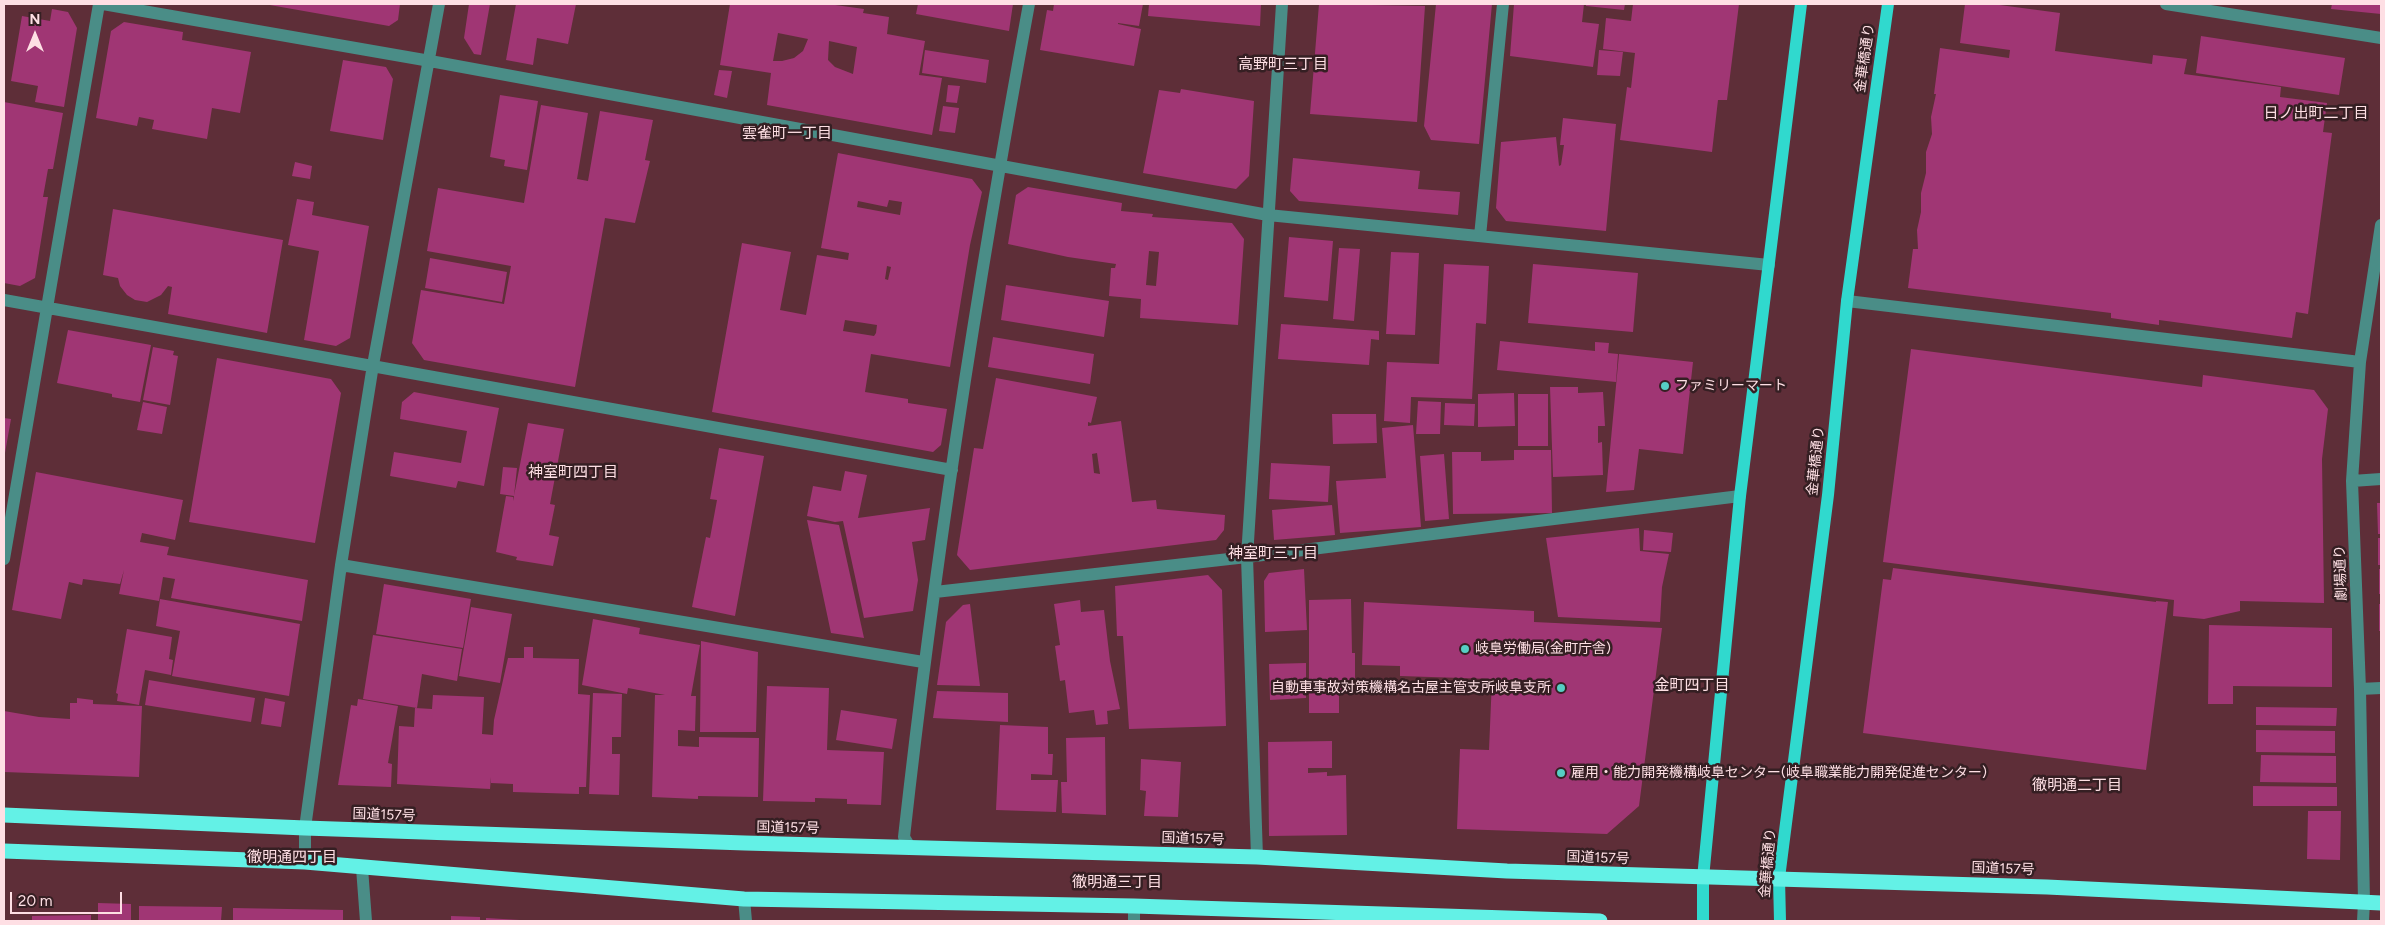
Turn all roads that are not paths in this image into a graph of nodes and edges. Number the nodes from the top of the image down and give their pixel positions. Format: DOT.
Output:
graph roads {
  1 [pos="99,4"];
  2 [pos="103,4"];
  3 [pos="439,4"];
  4 [pos="1029,4"];
  5 [pos="1282,4"];
  6 [pos="1503,4"];
  7 [pos="1801,4"];
  8 [pos="1888,4"];
  9 [pos="2166,4"];
  10 [pos="2185,5"];
  11 [pos="2381,38"];
  12 [pos="430,61"];
  13 [pos="999,164"];
  14 [pos="1268,215"];
  15 [pos="2381,226"];
  16 [pos="1480,236"];
  17 [pos="1769,264"];
  18 [pos="4,300"];
  19 [pos="1847,301"];
  20 [pos="46,308"];
  21 [pos="2360,362"];
  22 [pos="374,365"];
  23 [pos="952,470"];
  24 [pos="2381,480"];
  25 [pos="2352,481"];
  26 [pos="1740,496"];
  27 [pos="1247,557"];
  28 [pos="4,559"];
  29 [pos="341,565"];
  30 [pos="935,592"];
  31 [pos="923,662"];
  32 [pos="2381,688"];
  33 [pos="2360,689"];
  34 [pos="4,815"];
  35 [pos="305,828"];
  36 [pos="910,847"];
  37 [pos="4,851"];
  38 [pos="1257,857"];
  39 [pos="305,862"];
  40 [pos="362,868"];
  41 [pos="1703,878"];
  42 [pos="1779,878"];
  43 [pos="744,899"];
  44 [pos="2364,902"];
  45 [pos="2381,903"];
  46 [pos="1134,914"];
  47 [pos="1264,917"];
  48 [pos="366,921"];
  49 [pos="746,921"];
  50 [pos="1600,921"];
  51 [pos="1703,921"];
  52 [pos="1780,921"];
  53 [pos="2363,921"];
  1 -- 20 [label="street"];
  2 -- 12 [label="street"];
  3 -- 12 [label="street"];
  4 -- 13 [label="street"];
  5 -- 14 [label="street"];
  6 -- 16 [label="street"];
  7 -- 17 [label="main road"];
  8 -- 19 [label="main road, 金華橋通り"];
  9 -- 10 [label="street"];
  10 -- 11 [label="street"];
  12 -- 13 [label="street"];
  12 -- 22 [label="street"];
  13 -- 14 [label="street"];
  13 -- 23 [label="street"];
  14 -- 16 [label="street"];
  14 -- 27 [label="street"];
  15 -- 21 [label="street, 劇場通り"];
  16 -- 17 [label="street"];
  17 -- 26 [label="main road"];
  18 -- 20 [label="street"];
  19 -- 21 [label="street"];
  19 -- 42 [label="main road, 金華橋通り"];
  20 -- 22 [label="street"];
  20 -- 28 [label="street"];
  21 -- 25 [label="street, 劇場通り"];
  22 -- 23 [label="street"];
  22 -- 29 [label="street"];
  23 -- 30 [label="street"];
  24 -- 25 [label="street"];
  25 -- 33 [label="street, 劇場通り"];
  26 -- 27 [label="street"];
  26 -- 41 [label="main road"];
  27 -- 30 [label="street"];
  27 -- 38 [label="street"];
  29 -- 31 [label="street"];
  29 -- 35 [label="street"];
  30 -- 31 [label="street"];
  31 -- 36 [label="street"];
  32 -- 33 [label="street"];
  33 -- 44 [label="street, 劇場通り"];
  34 -- 35 [label="highway, 国道157号"];
  35 -- 36 [label="highway, 国道157号"];
  35 -- 39 [label="street"];
  36 -- 38 [label="highway, 国道157号"];
  37 -- 39 [label="highway"];
  38 -- 41 [label="highway, 国道157号"];
  39 -- 40 [label="highway"];
  40 -- 43 [label="highway"];
  40 -- 48 [label="street"];
  41 -- 42 [label="highway, 国道157号"];
  41 -- 51 [label="main road"];
  42 -- 44 [label="highway, 国道157号"];
  42 -- 52 [label="main road, 金華橋通り"];
  43 -- 46 [label="highway"];
  43 -- 49 [label="street"];
  44 -- 45 [label="highway, 国道157号"];
  44 -- 53 [label="street, 劇場通り"];
  46 -- 47 [label="highway"];
  47 -- 50 [label="highway"];
}
